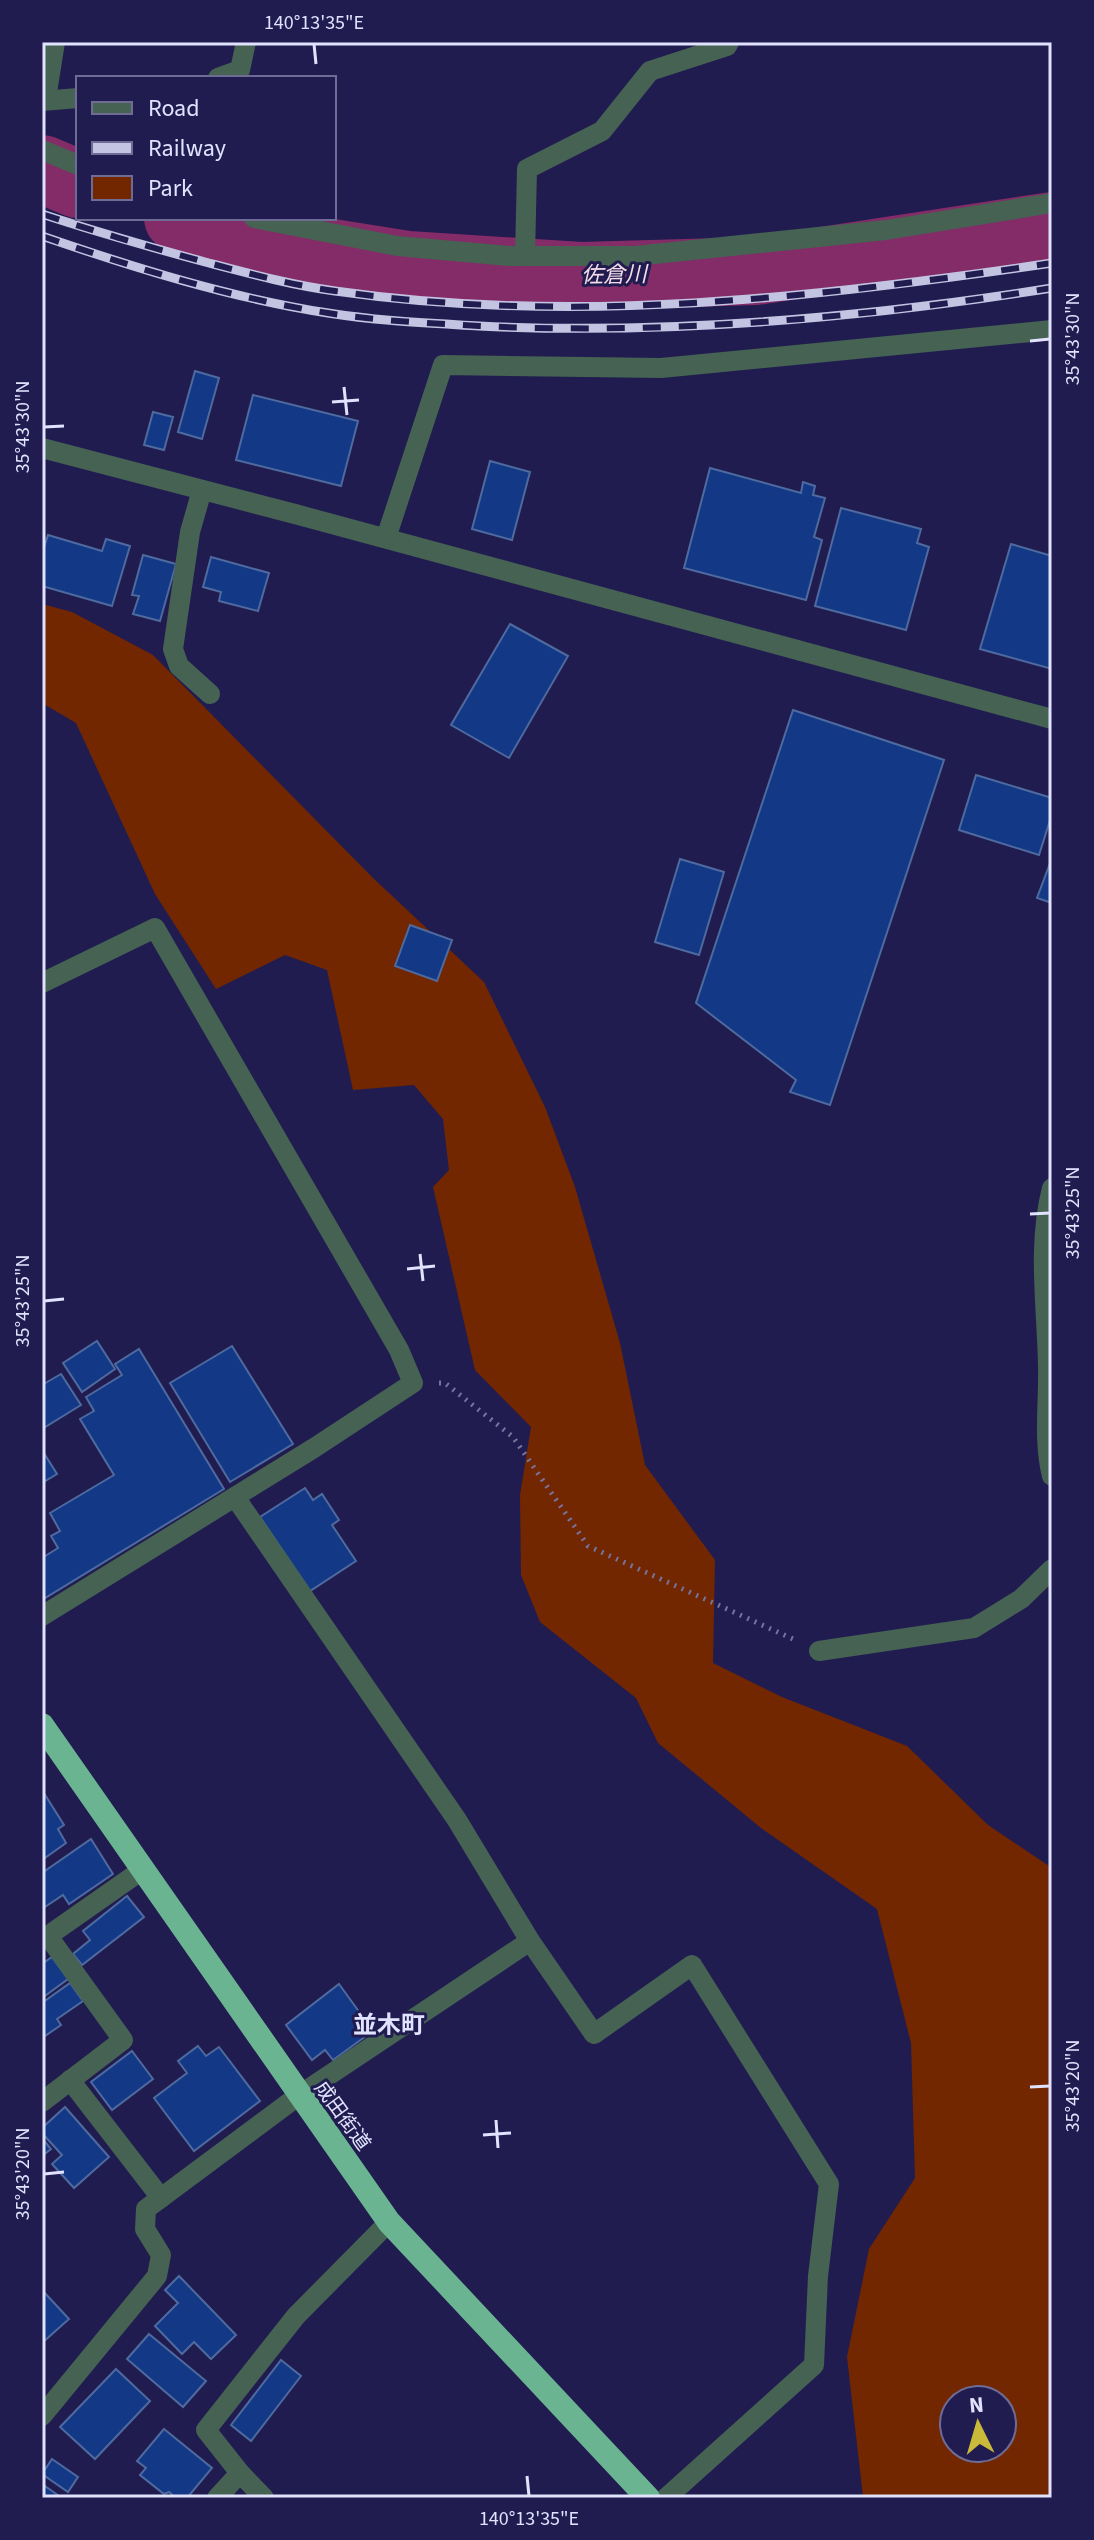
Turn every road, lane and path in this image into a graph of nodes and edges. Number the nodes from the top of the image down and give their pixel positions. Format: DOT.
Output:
graph roads {
  1 [pos="55,42"];
  2 [pos="246,42"];
  3 [pos="729,42"];
  4 [pos="224,76"];
  5 [pos="76,98"];
  6 [pos="44,100"];
  7 [pos="42,150"];
  8 [pos="76,164"];
  9 [pos="1052,203"];
  10 [pos="264,220"];
  11 [pos="525,256"];
  12 [pos="1052,330"];
  13 [pos="42,448"];
  14 [pos="202,490"];
  15 [pos="386,538"];
  16 [pos="210,694"];
  17 [pos="1052,719"];
  18 [pos="42,983"];
  19 [pos="1052,1188"];
  20 [pos="413,1383"];
  21 [pos="1052,1476"];
  22 [pos="235,1497"];
  23 [pos="1052,1569"];
  24 [pos="42,1616"];
  25 [pos="819,1651"];
  26 [pos="42,1725"];
  27 [pos="142,1870"];
  28 [pos="45,1938"];
  29 [pos="530,1941"];
  30 [pos="70,2080"];
  31 [pos="298,2096"];
  32 [pos="42,2102"];
  33 [pos="161,2198"];
  34 [pos="389,2222"];
  35 [pos="42,2416"];
  36 [pos="240,2473"];
  37 [pos="217,2498"];
  38 [pos="264,2498"];
  39 [pos="648,2498"];
  40 [pos="666,2498"];
  1 -- 6 [label="street"];
  2 -- 4 [label="street"];
  3 -- 11 [label="street"];
  5 -- 6 [label="street"];
  7 -- 8 [label="street"];
  9 -- 11 [label="street"];
  10 -- 11 [label="street"];
  12 -- 15 [label="street"];
  13 -- 14 [label="street"];
  14 -- 15 [label="street"];
  14 -- 16 [label="street"];
  15 -- 17 [label="street"];
  18 -- 20 [label="street"];
  19 -- 21 [label="street"];
  20 -- 22 [label="street"];
  20 -- 25 [label="path"];
  22 -- 24 [label="street"];
  22 -- 29 [label="street"];
  23 -- 25 [label="street"];
  26 -- 27 [label="highway, 成田街道"];
  27 -- 28 [label="street"];
  27 -- 31 [label="highway, 成田街道"];
  28 -- 30 [label="street"];
  29 -- 31 [label="street"];
  29 -- 40 [label="street"];
  30 -- 32 [label="street"];
  30 -- 33 [label="street"];
  31 -- 33 [label="street"];
  31 -- 34 [label="highway, 成田街道"];
  33 -- 35 [label="street"];
  34 -- 36 [label="street"];
  34 -- 39 [label="highway, 成田街道"];
  36 -- 37 [label="street"];
  36 -- 38 [label="street"];
}
